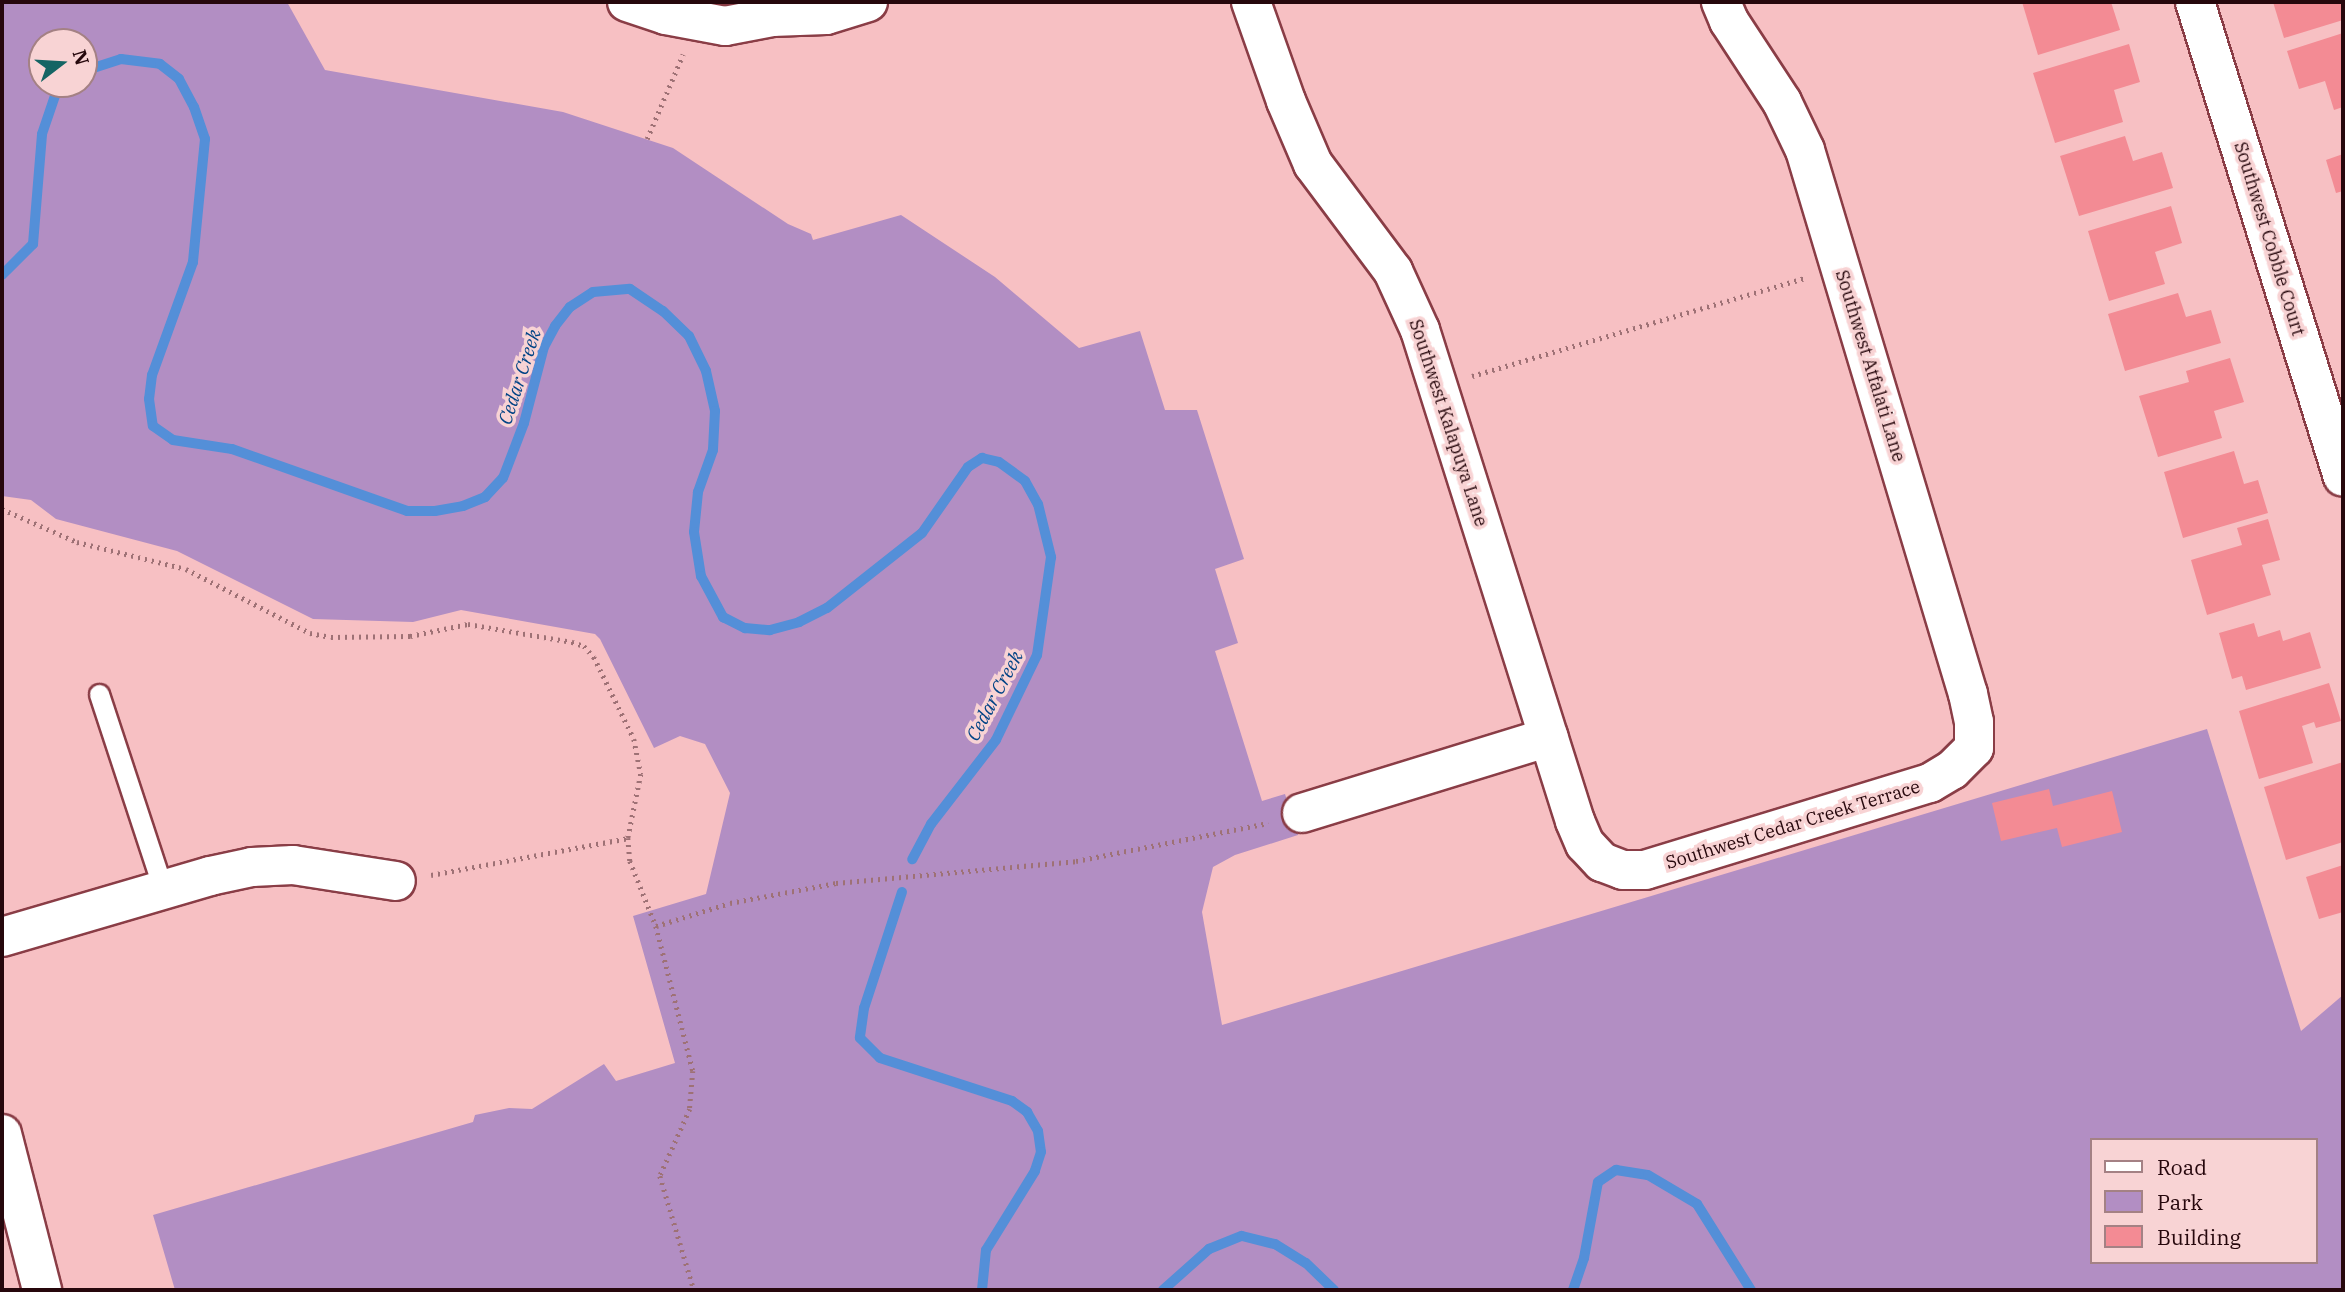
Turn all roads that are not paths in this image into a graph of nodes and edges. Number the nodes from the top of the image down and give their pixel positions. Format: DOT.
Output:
graph roads {
  1 [pos="627,2"];
  2 [pos="868,2"];
  3 [pos="1251,2"];
  4 [pos="1721,2"];
  5 [pos="2195,2"];
  6 [pos="769,9"];
  7 [pos="2343,476"];
  8 [pos="99,694"];
  9 [pos="1549,737"];
  10 [pos="1974,748"];
  11 [pos="1302,813"];
  12 [pos="1602,862"];
  13 [pos="396,881"];
  14 [pos="163,890"];
  15 [pos="2,937"];
  16 [pos="2,1134"];
  17 [pos="42,1290"];
  1 -- 6 [label="street"];
  2 -- 6 [label="street"];
  3 -- 9 [label="street, Southwest Kalapuya Lane"];
  4 -- 10 [label="street, Southwest Atfalati Lane"];
  5 -- 7 [label="street, Southwest Cobble Court"];
  8 -- 14 [label="lane"];
  9 -- 11 [label="street"];
  9 -- 12 [label="street, Southwest Kalapuya Lane"];
  10 -- 12 [label="street, Southwest Cedar Creek Terrace"];
  13 -- 14 [label="street"];
  14 -- 15 [label="street"];
  16 -- 17 [label="street"];
}
